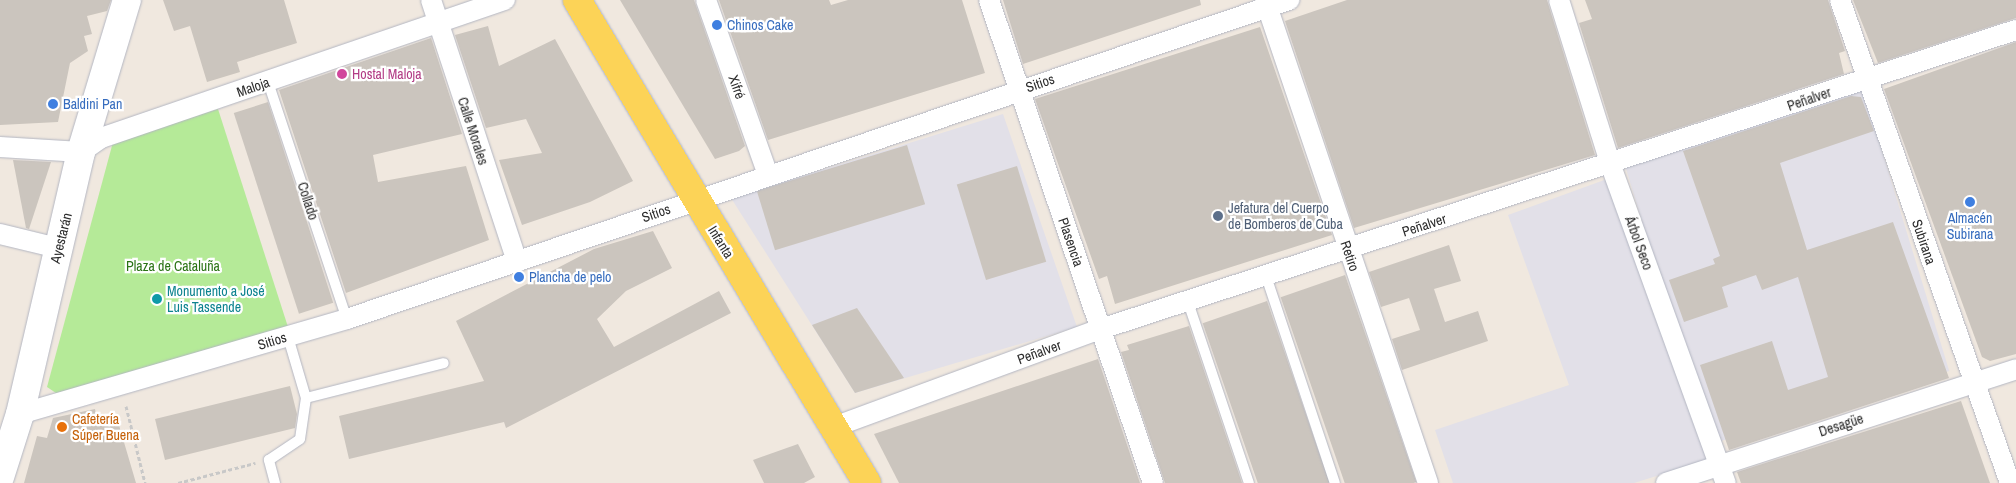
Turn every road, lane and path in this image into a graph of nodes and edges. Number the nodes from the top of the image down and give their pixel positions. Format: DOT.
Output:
graph roads {
  1 [pos="127,0"];
  2 [pos="431,0"];
  3 [pos="505,0"];
  4 [pos="577,0"];
  5 [pos="706,0"];
  6 [pos="988,0"];
  7 [pos="1289,0"];
  8 [pos="1559,0"];
  9 [pos="1840,0"];
  10 [pos="1266,3"];
  11 [pos="438,25"];
  12 [pos="2016,30"];
  13 [pos="1866,79"];
  14 [pos="268,82"];
  15 [pos="1018,91"];
  16 [pos="0,147"];
  17 [pos="81,152"];
  18 [pos="1611,166"];
  19 [pos="768,175"];
  20 [pos="695,199"];
  21 [pos="1,230"];
  22 [pos="58,248"];
  23 [pos="1347,249"];
  24 [pos="516,262"];
  25 [pos="1266,276"];
  26 [pos="1188,302"];
  27 [pos="347,319"];
  28 [pos="1101,329"];
  29 [pos="288,336"];
  30 [pos="444,363"];
  31 [pos="2016,369"];
  32 [pos="1974,382"];
  33 [pos="121,387"];
  34 [pos="306,398"];
  35 [pos="20,414"];
  36 [pos="834,427"];
  37 [pos="269,460"];
  38 [pos="1720,464"];
  39 [pos="0,477"];
  40 [pos="145,483"];
  41 [pos="178,483"];
  42 [pos="275,483"];
  43 [pos="867,483"];
  44 [pos="1153,483"];
  45 [pos="1249,483"];
  46 [pos="1335,483"];
  47 [pos="1428,483"];
  48 [pos="1666,483"];
  49 [pos="1726,483"];
  50 [pos="2010,483"];
  1 -- 17 [label="main road, Ayestarán"];
  2 -- 11 [label="street, Calle Morales"];
  3 -- 11 [label="street, Maloja"];
  4 -- 20 [label="main road, Infanta"];
  5 -- 19 [label="street, Xifré"];
  6 -- 15 [label="street, Plasencia"];
  7 -- 10 [label="street, Sitios"];
  8 -- 18 [label="street, Árbol Seco"];
  9 -- 13 [label="street, Subirana"];
  10 -- 15 [label="street, Sitios"];
  10 -- 23 [label="street, Retiro"];
  11 -- 14 [label="street, Maloja"];
  11 -- 24 [label="street, Calle Morales"];
  12 -- 13 [label="street, Peñalver"];
  13 -- 18 [label="street, Peñalver"];
  13 -- 32 [label="street, Subirana"];
  14 -- 17 [label="street, Maloja"];
  14 -- 27 [label="lane, Collado"];
  15 -- 19 [label="street, Sitios"];
  15 -- 28 [label="street, Plasencia"];
  16 -- 17 [label="street"];
  17 -- 22 [label="main road, Ayestarán"];
  18 -- 23 [label="street, Peñalver"];
  18 -- 38 [label="street, Árbol Seco"];
  19 -- 20 [label="street, Sitios"];
  20 -- 24 [label="street, Sitios"];
  20 -- 36 [label="main road, Infanta"];
  21 -- 22 [label="street"];
  22 -- 35 [label="main road, Ayestarán"];
  23 -- 25 [label="street, Peñalver"];
  23 -- 47 [label="street, Retiro"];
  24 -- 27 [label="street, Sitios"];
  25 -- 26 [label="street, Peñalver"];
  25 -- 46 [label="lane"];
  26 -- 28 [label="street, Peñalver"];
  26 -- 45 [label="lane"];
  27 -- 29 [label="street, Sitios"];
  28 -- 36 [label="street, Peñalver"];
  28 -- 44 [label="street, Plasencia"];
  29 -- 33 [label="street, Sitios"];
  29 -- 34 [label="lane"];
  30 -- 34 [label="lane"];
  31 -- 32 [label="street, Desagüe"];
  32 -- 38 [label="street, Desagüe"];
  32 -- 50 [label="street, Subirana"];
  33 -- 35 [label="street, Sitios"];
  33 -- 40 [label="path"];
  34 -- 37 [label="lane"];
  35 -- 39 [label="main road, Ayestarán"];
  36 -- 43 [label="main road, Infanta"];
  37 -- 41 [label="path"];
  37 -- 42 [label="lane"];
  38 -- 48 [label="street, Desagüe"];
  38 -- 49 [label="street, Árbol Seco"];
}
